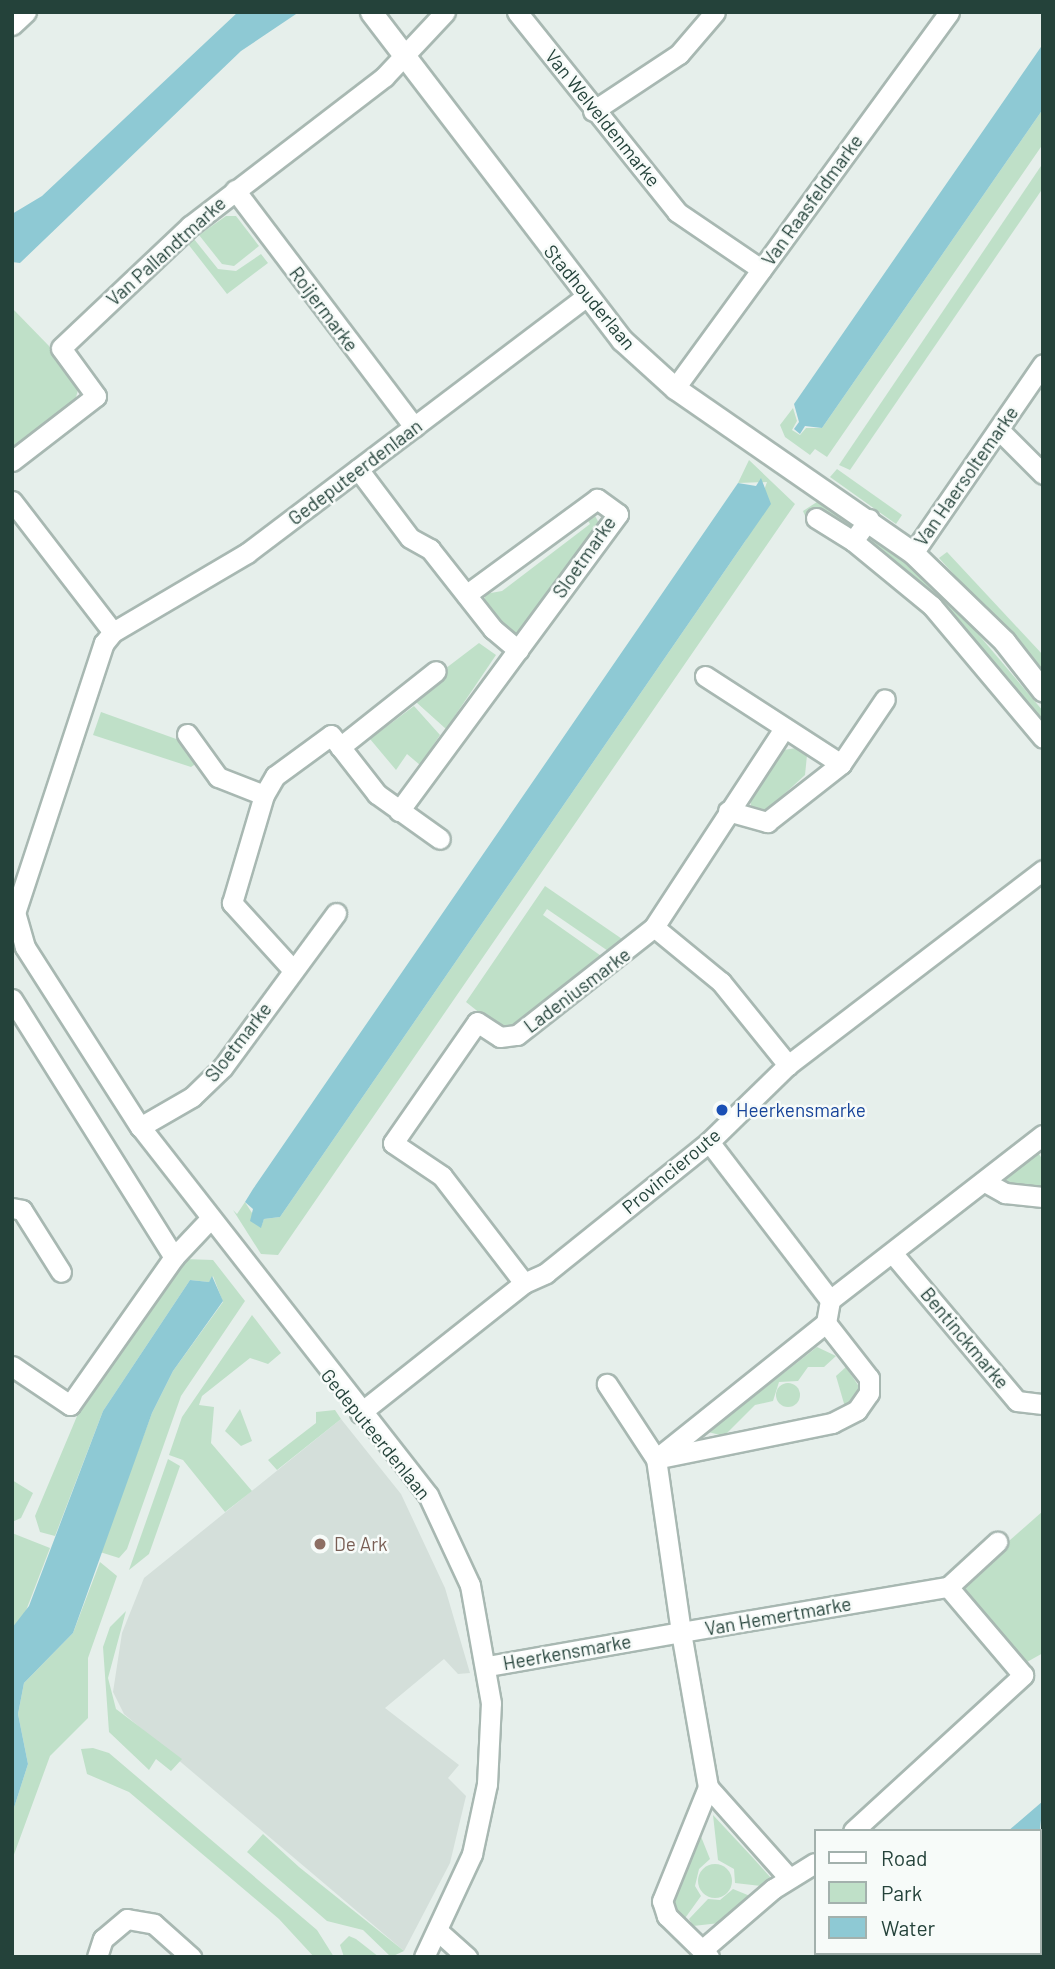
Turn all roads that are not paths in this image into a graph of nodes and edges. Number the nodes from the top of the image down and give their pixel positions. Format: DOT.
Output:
graph roads {
  1 [pos="26,12"];
  2 [pos="371,12"];
  3 [pos="445,12"];
  4 [pos="517,12"];
  5 [pos="715,12"];
  6 [pos="949,12"];
  7 [pos="12,25"];
  8 [pos="405,56"];
  9 [pos="593,111"];
  10 [pos="235,190"];
  11 [pos="761,269"];
  12 [pos="586,297"];
  13 [pos="1043,364"];
  14 [pos="675,388"];
  15 [pos="414,427"];
  16 [pos="999,430"];
  17 [pos="12,461"];
  18 [pos="358,469"];
  19 [pos="1043,474"];
  20 [pos="12,501"];
  21 [pos="816,518"];
  22 [pos="869,519"];
  23 [pos="853,541"];
  24 [pos="913,553"];
  25 [pos="466,595"];
  26 [pos="113,632"];
  27 [pos="518,650"];
  28 [pos="436,671"];
  29 [pos="705,676"];
  30 [pos="1043,691"];
  31 [pos="886,699"];
  32 [pos="784,728"];
  33 [pos="187,734"];
  34 [pos="1043,738"];
  35 [pos="340,747"];
  36 [pos="841,764"];
  37 [pos="264,795"];
  38 [pos="399,811"];
  39 [pos="728,811"];
  40 [pos="440,839"];
  41 [pos="1043,870"];
  42 [pos="14,913"];
  43 [pos="336,913"];
  44 [pos="654,927"];
  45 [pos="293,970"];
  46 [pos="12,999"];
  47 [pos="788,1066"];
  48 [pos="140,1127"];
  49 [pos="1043,1135"];
  50 [pos="709,1142"];
  51 [pos="985,1182"];
  52 [pos="1043,1197"];
  53 [pos="12,1208"];
  54 [pos="208,1221"];
  55 [pos="894,1255"];
  56 [pos="174,1257"];
  57 [pos="61,1272"];
  58 [pos="524,1283"];
  59 [pos="830,1300"];
  60 [pos="826,1323"];
  61 [pos="12,1366"];
  62 [pos="607,1384"];
  63 [pos="1043,1404"];
  64 [pos="360,1413"];
  65 [pos="656,1459"];
  66 [pos="997,1542"];
  67 [pos="948,1587"];
  68 [pos="681,1632"];
  69 [pos="488,1666"];
  70 [pos="708,1787"];
  71 [pos="855,1829"];
  72 [pos="814,1864"];
  73 [pos="789,1878"];
  74 [pos="439,1932"];
  75 [pos="706,1953"];
  76 [pos="97,1957"];
  77 [pos="191,1957"];
  78 [pos="424,1957"];
  79 [pos="467,1957"];
  1 -- 7 [label="street"];
  2 -- 8 [label="street, Stadhouderlaan"];
  3 -- 8 [label="street, Van Pallandtmarke"];
  4 -- 9 [label="street, Van Welveldenmarke"];
  5 -- 9 [label="street"];
  6 -- 11 [label="street, Van Raasfeldmarke"];
  8 -- 10 [label="street, Van Pallandtmarke"];
  8 -- 12 [label="street, Stadhouderlaan"];
  9 -- 11 [label="street, Van Welveldenmarke"];
  10 -- 15 [label="street, Roijermarke"];
  10 -- 17 [label="street, Van Pallandtmarke"];
  11 -- 14 [label="street, Van Raasfeldmarke"];
  12 -- 14 [label="street, Stadhouderlaan"];
  12 -- 15 [label="street, Gedeputeerdenlaan"];
  13 -- 16 [label="street, Van Haersoltemarke"];
  14 -- 22 [label="street, Stadhouderlaan"];
  15 -- 18 [label="street, Gedeputeerdenlaan"];
  16 -- 19 [label="street"];
  16 -- 24 [label="street, Van Haersoltemarke"];
  18 -- 25 [label="street"];
  18 -- 26 [label="street, Gedeputeerdenlaan"];
  20 -- 26 [label="street"];
  21 -- 23 [label="street"];
  22 -- 23 [label="street"];
  22 -- 24 [label="street, Stadhouderlaan"];
  23 -- 34 [label="street"];
  24 -- 30 [label="street, Stadhouderlaan"];
  25 -- 27 [label="street"];
  25 -- 27 [label="street, Sloetmarke"];
  26 -- 42 [label="street, Gedeputeerdenlaan"];
  27 -- 38 [label="street, Sloetmarke"];
  28 -- 35 [label="street"];
  29 -- 32 [label="street"];
  31 -- 36 [label="street"];
  32 -- 36 [label="street"];
  32 -- 39 [label="street"];
  33 -- 37 [label="street"];
  35 -- 37 [label="street"];
  35 -- 38 [label="street"];
  36 -- 39 [label="street"];
  37 -- 45 [label="street"];
  38 -- 40 [label="street"];
  39 -- 44 [label="street"];
  41 -- 47 [label="street, Provincieroute"];
  42 -- 48 [label="street, Gedeputeerdenlaan"];
  43 -- 45 [label="street, Sloetmarke"];
  44 -- 47 [label="street"];
  44 -- 58 [label="street, Ladeniusmarke"];
  45 -- 48 [label="street, Sloetmarke"];
  46 -- 56 [label="street"];
  47 -- 50 [label="street, Provincieroute"];
  48 -- 54 [label="street, Gedeputeerdenlaan"];
  49 -- 51 [label="street"];
  50 -- 58 [label="street, Provincieroute"];
  50 -- 59 [label="street"];
  51 -- 52 [label="street"];
  51 -- 55 [label="street"];
  53 -- 57 [label="street"];
  54 -- 56 [label="street"];
  54 -- 64 [label="street, Gedeputeerdenlaan"];
  55 -- 59 [label="street"];
  55 -- 63 [label="street, Bentinckmarke"];
  56 -- 61 [label="street"];
  58 -- 64 [label="street, Provincieroute"];
  59 -- 60 [label="street"];
  60 -- 65 [label="street"];
  60 -- 65 [label="street"];
  62 -- 65 [label="street"];
  64 -- 69 [label="street, Gedeputeerdenlaan"];
  65 -- 68 [label="street"];
  66 -- 67 [label="street"];
  67 -- 68 [label="street, Van Hemertmarke"];
  67 -- 71 [label="street"];
  68 -- 69 [label="street, Heerkensmarke"];
  68 -- 70 [label="street, Van Hemertmarke"];
  69 -- 74 [label="street, Gedeputeerdenlaan"];
  70 -- 73 [label="street"];
  70 -- 75 [label="street"];
  72 -- 73 [label="street"];
  73 -- 75 [label="street"];
  74 -- 78 [label="street, Gedeputeerdenlaan"];
  74 -- 79 [label="street"];
  76 -- 77 [label="street"];
}
